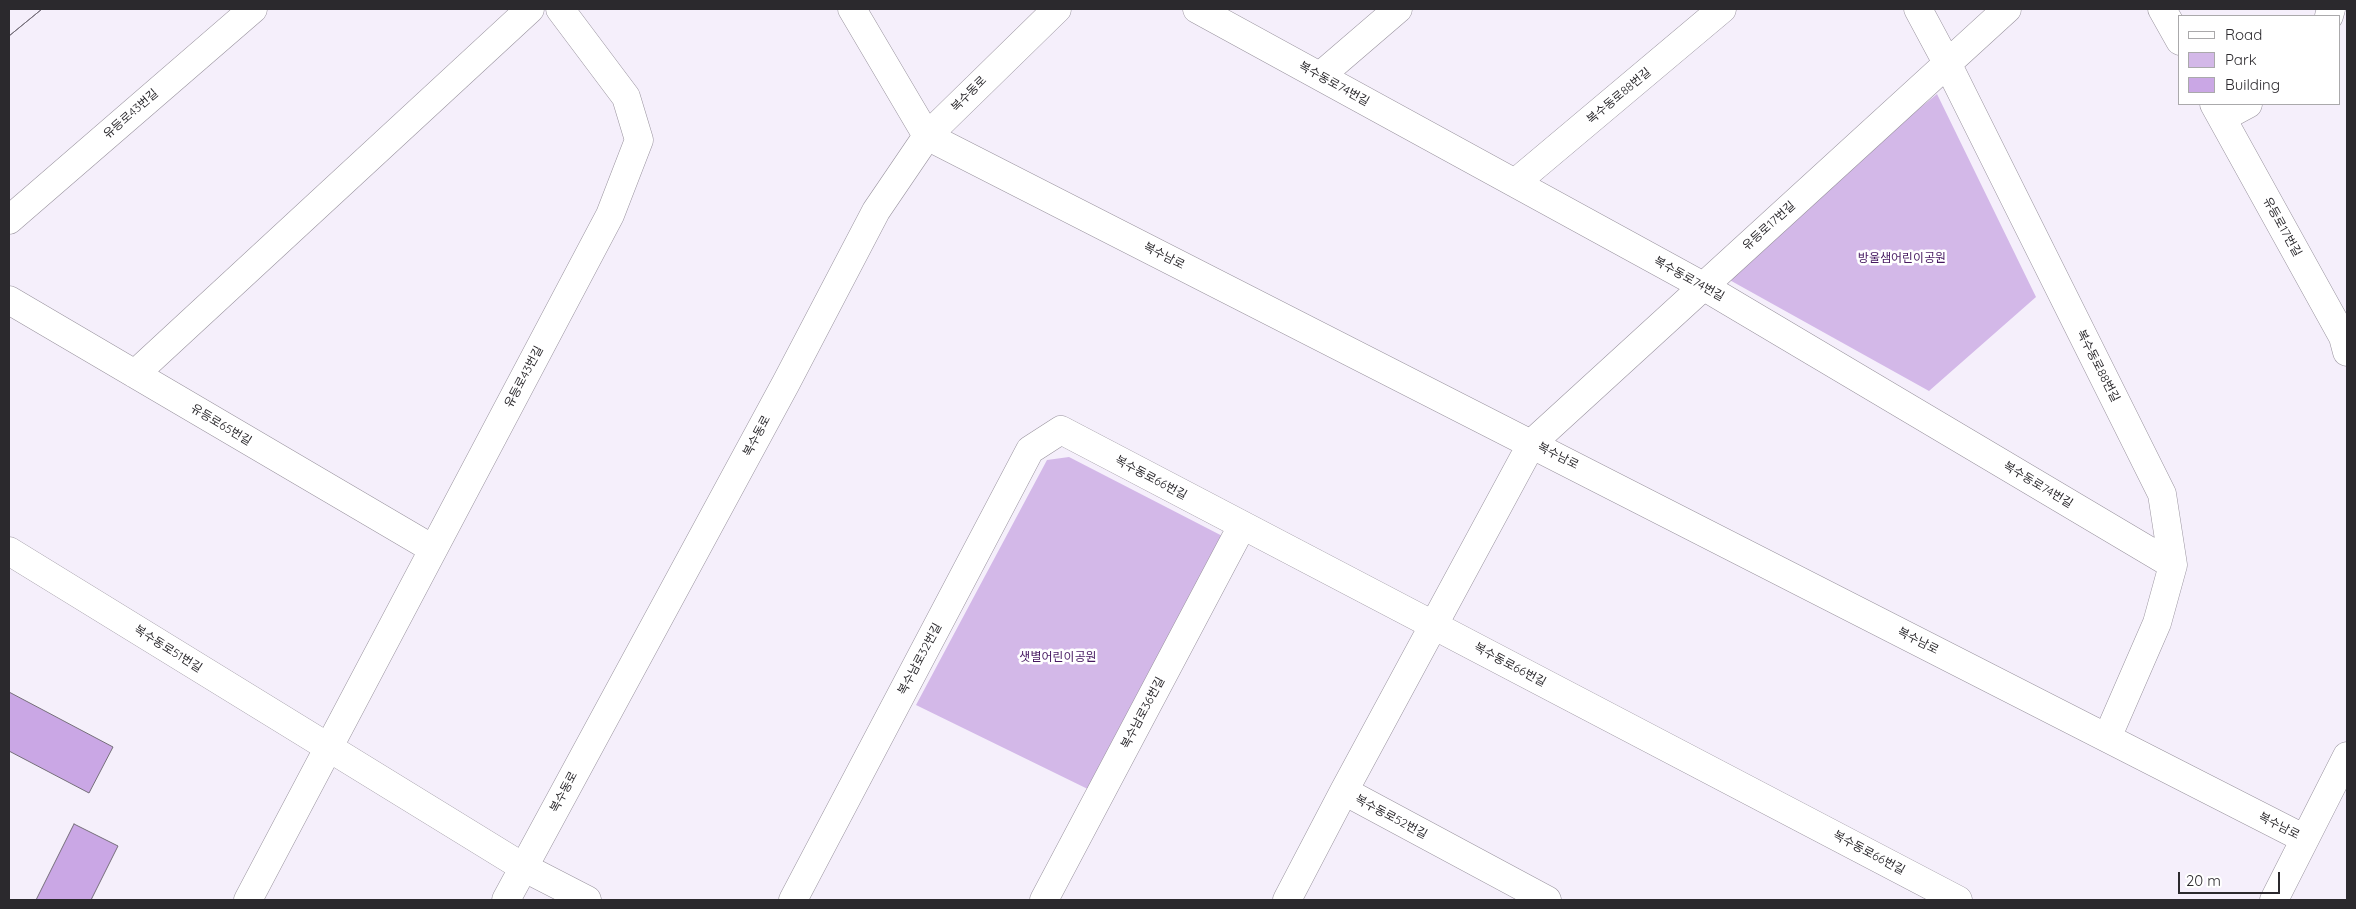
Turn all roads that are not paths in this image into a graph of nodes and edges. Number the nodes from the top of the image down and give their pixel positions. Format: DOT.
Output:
graph roads {
  1 [pos="253,9"];
  2 [pos="530,9"];
  3 [pos="560,9"];
  4 [pos="852,9"];
  5 [pos="1057,9"];
  6 [pos="1197,9"];
  7 [pos="1398,9"];
  8 [pos="1722,9"];
  9 [pos="1918,9"];
  10 [pos="2007,9"];
  11 [pos="2162,9"];
  12 [pos="2178,37"];
  13 [pos="1947,63"];
  14 [pos="1320,76"];
  15 [pos="2244,105"];
  16 [pos="2218,111"];
  17 [pos="927,136"];
  18 [pos="1515,183"];
  19 [pos="9,220"];
  20 [pos="1703,286"];
  21 [pos="9,300"];
  22 [pos="2347,352"];
  23 [pos="135,374"];
  24 [pos="1061,430"];
  25 [pos="1532,443"];
  26 [pos="1242,526"];
  27 [pos="433,549"];
  28 [pos="9,551"];
  29 [pos="2173,565"];
  30 [pos="1435,625"];
  31 [pos="2107,738"];
  32 [pos="328,747"];
  33 [pos="2347,756"];
  34 [pos="1344,791"];
  35 [pos="2305,839"];
  36 [pos="524,868"];
  37 [pos="248,900"];
  38 [pos="506,900"];
  39 [pos="587,900"];
  40 [pos="793,900"];
  41 [pos="1044,900"];
  42 [pos="1288,900"];
  43 [pos="1547,900"];
  44 [pos="1958,900"];
  45 [pos="2274,900"];
  1 -- 19 [label="street, 유등로43번길"];
  2 -- 23 [label="street"];
  3 -- 27 [label="street, 유등로43번길"];
  4 -- 17 [label="street"];
  5 -- 17 [label="street, 복수동로"];
  6 -- 14 [label="street, 복수동로74번길"];
  7 -- 14 [label="street"];
  8 -- 18 [label="street, 복수동로88번길"];
  9 -- 13 [label="street, 복수동로88번길"];
  10 -- 13 [label="street, 유등로17번길"];
  11 -- 12 [label="street"];
  13 -- 20 [label="street, 유등로17번길"];
  13 -- 29 [label="street, 복수동로88번길"];
  14 -- 18 [label="street, 복수동로74번길"];
  15 -- 16 [label="street"];
  16 -- 22 [label="street, 유등로17번길"];
  17 -- 25 [label="street, 복수남로"];
  17 -- 36 [label="street, 복수동로"];
  18 -- 20 [label="street, 복수동로74번길"];
  20 -- 25 [label="street, 유등로17번길"];
  20 -- 29 [label="street, 복수동로74번길"];
  21 -- 23 [label="street, 유등로65번길"];
  23 -- 27 [label="street, 유등로65번길"];
  24 -- 26 [label="street, 복수동로66번길"];
  24 -- 40 [label="street, 복수남로32번길"];
  25 -- 30 [label="street, 복수남로"];
  25 -- 31 [label="street, 복수남로"];
  26 -- 30 [label="street, 복수동로66번길"];
  26 -- 41 [label="street, 복수남로36번길"];
  27 -- 32 [label="street, 유등로43번길"];
  28 -- 32 [label="street, 복수동로51번길"];
  29 -- 31 [label="street, 복수동로88번길"];
  30 -- 34 [label="street, 복수남로"];
  30 -- 44 [label="street, 복수동로66번길"];
  31 -- 35 [label="street, 복수남로"];
  32 -- 36 [label="street, 복수동로51번길"];
  32 -- 37 [label="street"];
  33 -- 35 [label="street"];
  34 -- 42 [label="street, 복수동로52번길"];
  34 -- 43 [label="street, 복수동로52번길"];
  35 -- 45 [label="street"];
  36 -- 38 [label="street, 복수동로"];
  36 -- 39 [label="street"];
}
